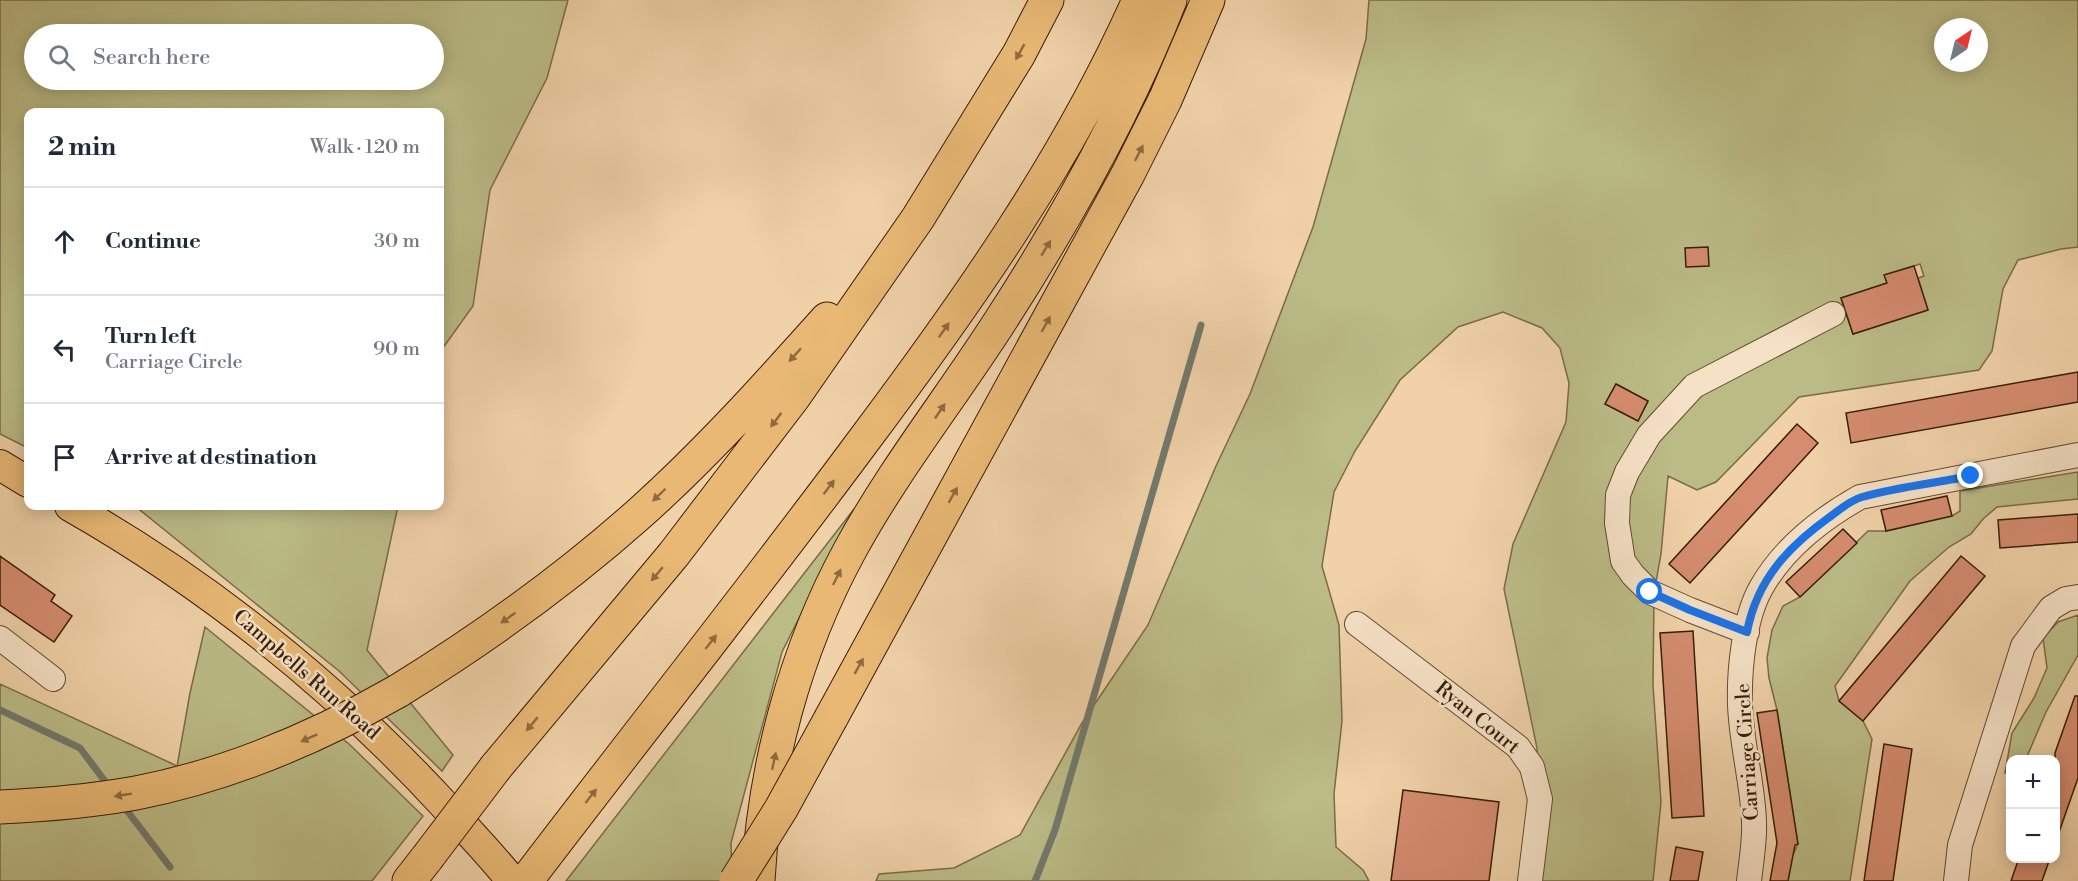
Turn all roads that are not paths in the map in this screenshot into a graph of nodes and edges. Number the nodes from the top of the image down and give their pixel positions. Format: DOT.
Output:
graph roads {
  1 [pos="1047,0"];
  2 [pos="1138,0"];
  3 [pos="1170,0"];
  4 [pos="1208,0"];
  5 [pos="918,218"];
  6 [pos="1833,314"];
  7 [pos="2078,455"];
  8 [pos="0,465"];
  9 [pos="24,480"];
  10 [pos="77,510"];
  11 [pos="2078,597"];
  12 [pos="1357,624"];
  13 [pos="1747,632"];
  14 [pos="0,638"];
  15 [pos="53,679"];
  16 [pos="0,807"];
  17 [pos="418,870"];
  18 [pos="512,881"];
  19 [pos="526,881"];
  20 [pos="736,881"];
  21 [pos="758,881"];
  22 [pos="1530,881"];
  23 [pos="1749,881"];
  24 [pos="1956,881"];
  1 -- 5 [label="highway, one-way"];
  19 -- 2 [label="highway, one-way"];
  21 -- 3 [label="highway, one-way"];
  20 -- 4 [label="highway, one-way, bridge"];
  5 -- 16 [label="highway, one-way, bridge"];
  5 -- 17 [label="highway, one-way, bridge"];
  6 -- 13 [label="street"];
  7 -- 13 [label="street, Carriage Circle"];
  8 -- 9 [label="main road"];
  10 -- 18 [label="main road, Campbells Run Road"];
  11 -- 24 [label="street"];
  12 -- 22 [label="street, Ryan Court"];
  13 -- 23 [label="street, Carriage Circle"];
  14 -- 15 [label="street"];
}
